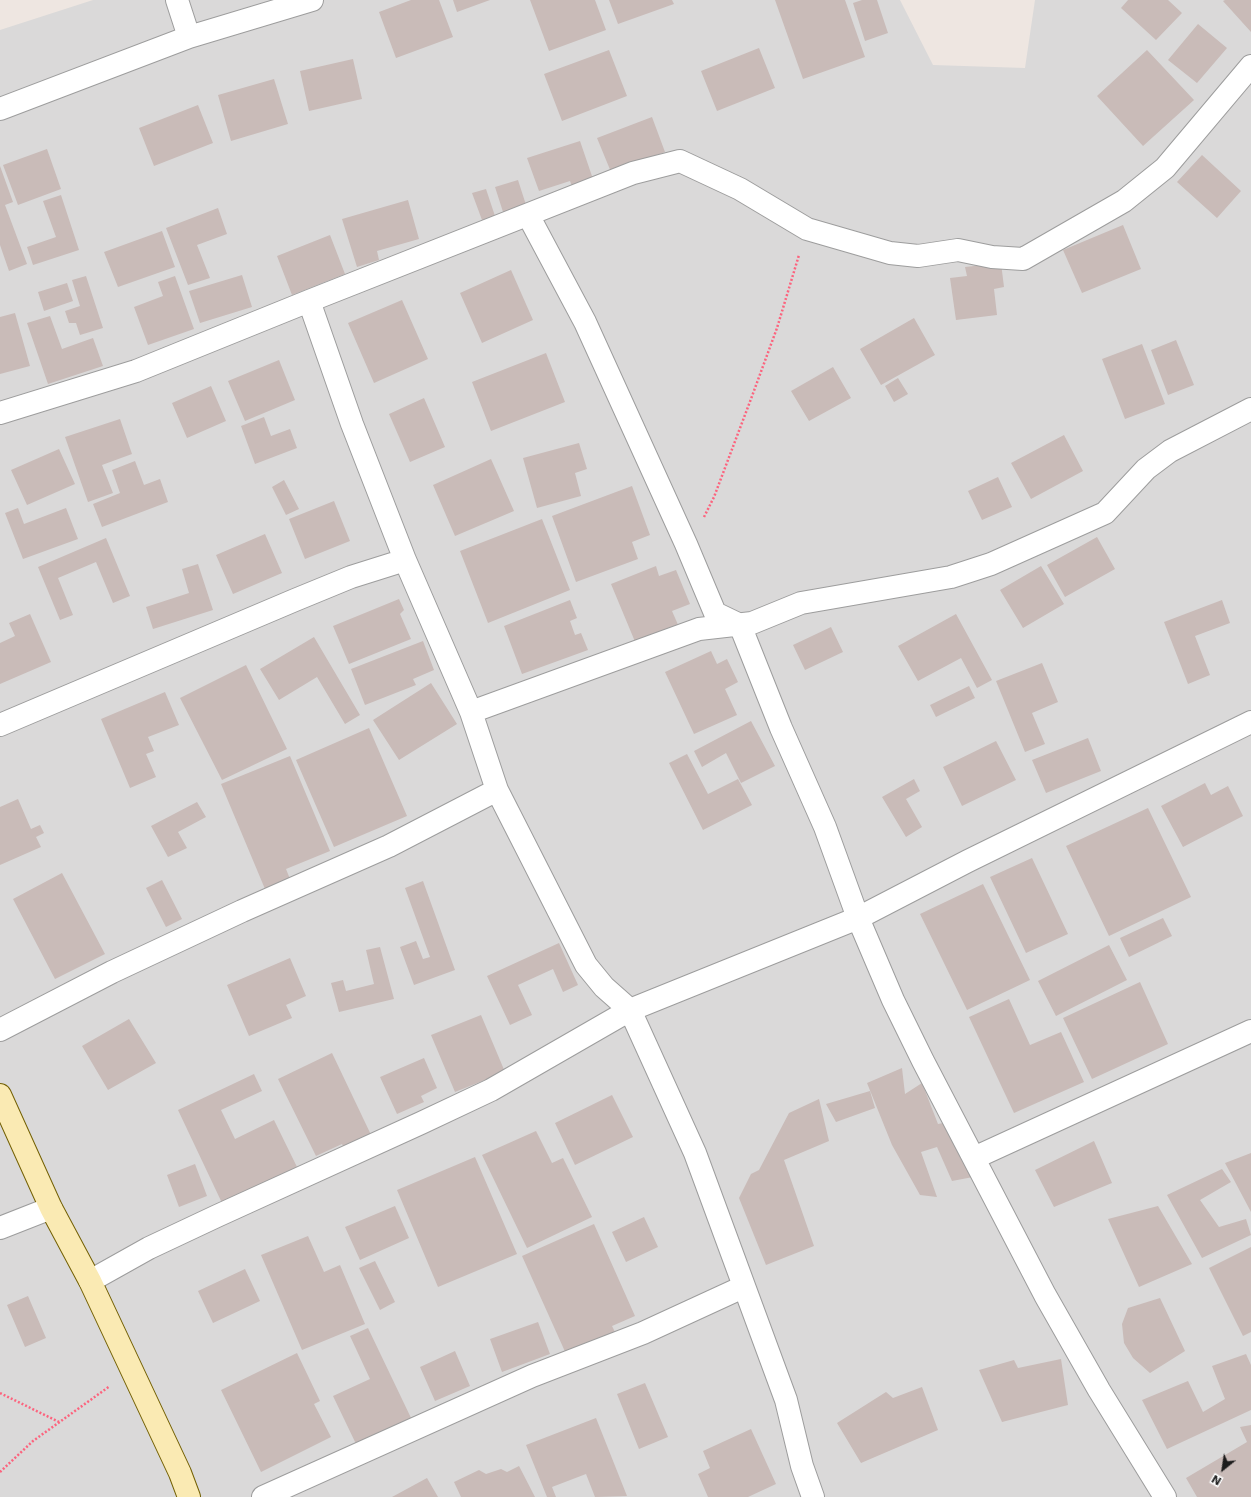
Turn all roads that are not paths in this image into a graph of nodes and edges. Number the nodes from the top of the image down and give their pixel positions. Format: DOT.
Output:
graph roads {
  1 [pos="177,0"];
  2 [pos="312,0"];
  3 [pos="189,37"];
  4 [pos="1251,66"];
  5 [pos="0,109"];
  6 [pos="528,215"];
  7 [pos="309,301"];
  8 [pos="1251,410"];
  9 [pos="0,412"];
  10 [pos="404,560"];
  11 [pos="740,625"];
  12 [pos="471,712"];
  13 [pos="1251,722"];
  14 [pos="0,725"];
  15 [pos="498,790"];
  16 [pos="858,918"];
  17 [pos="630,1010"];
  18 [pos="0,1030"];
  19 [pos="1251,1032"];
  20 [pos="0,1095"];
  21 [pos="974,1158"];
  22 [pos="51,1208"];
  23 [pos="0,1228"];
  24 [pos="90,1281"];
  25 [pos="743,1287"];
  26 [pos="189,1497"];
  27 [pos="264,1497"];
  28 [pos="813,1497"];
  29 [pos="1165,1497"];
  1 -- 3 [label="street"];
  2 -- 3 [label="street"];
  3 -- 5 [label="street"];
  4 -- 6 [label="street"];
  6 -- 7 [label="street"];
  6 -- 11 [label="street"];
  7 -- 9 [label="street"];
  7 -- 10 [label="street"];
  8 -- 11 [label="street"];
  10 -- 12 [label="street"];
  10 -- 14 [label="street"];
  11 -- 12 [label="street"];
  11 -- 16 [label="street"];
  12 -- 15 [label="street"];
  13 -- 16 [label="street"];
  15 -- 17 [label="street"];
  15 -- 18 [label="street"];
  16 -- 17 [label="street"];
  16 -- 21 [label="street"];
  17 -- 24 [label="street"];
  17 -- 25 [label="street"];
  19 -- 21 [label="street"];
  20 -- 22 [label="street"];
  21 -- 29 [label="street"];
  22 -- 23 [label="street"];
  22 -- 24 [label="street"];
  24 -- 26 [label="street"];
  25 -- 27 [label="street"];
  25 -- 28 [label="street"];
}
